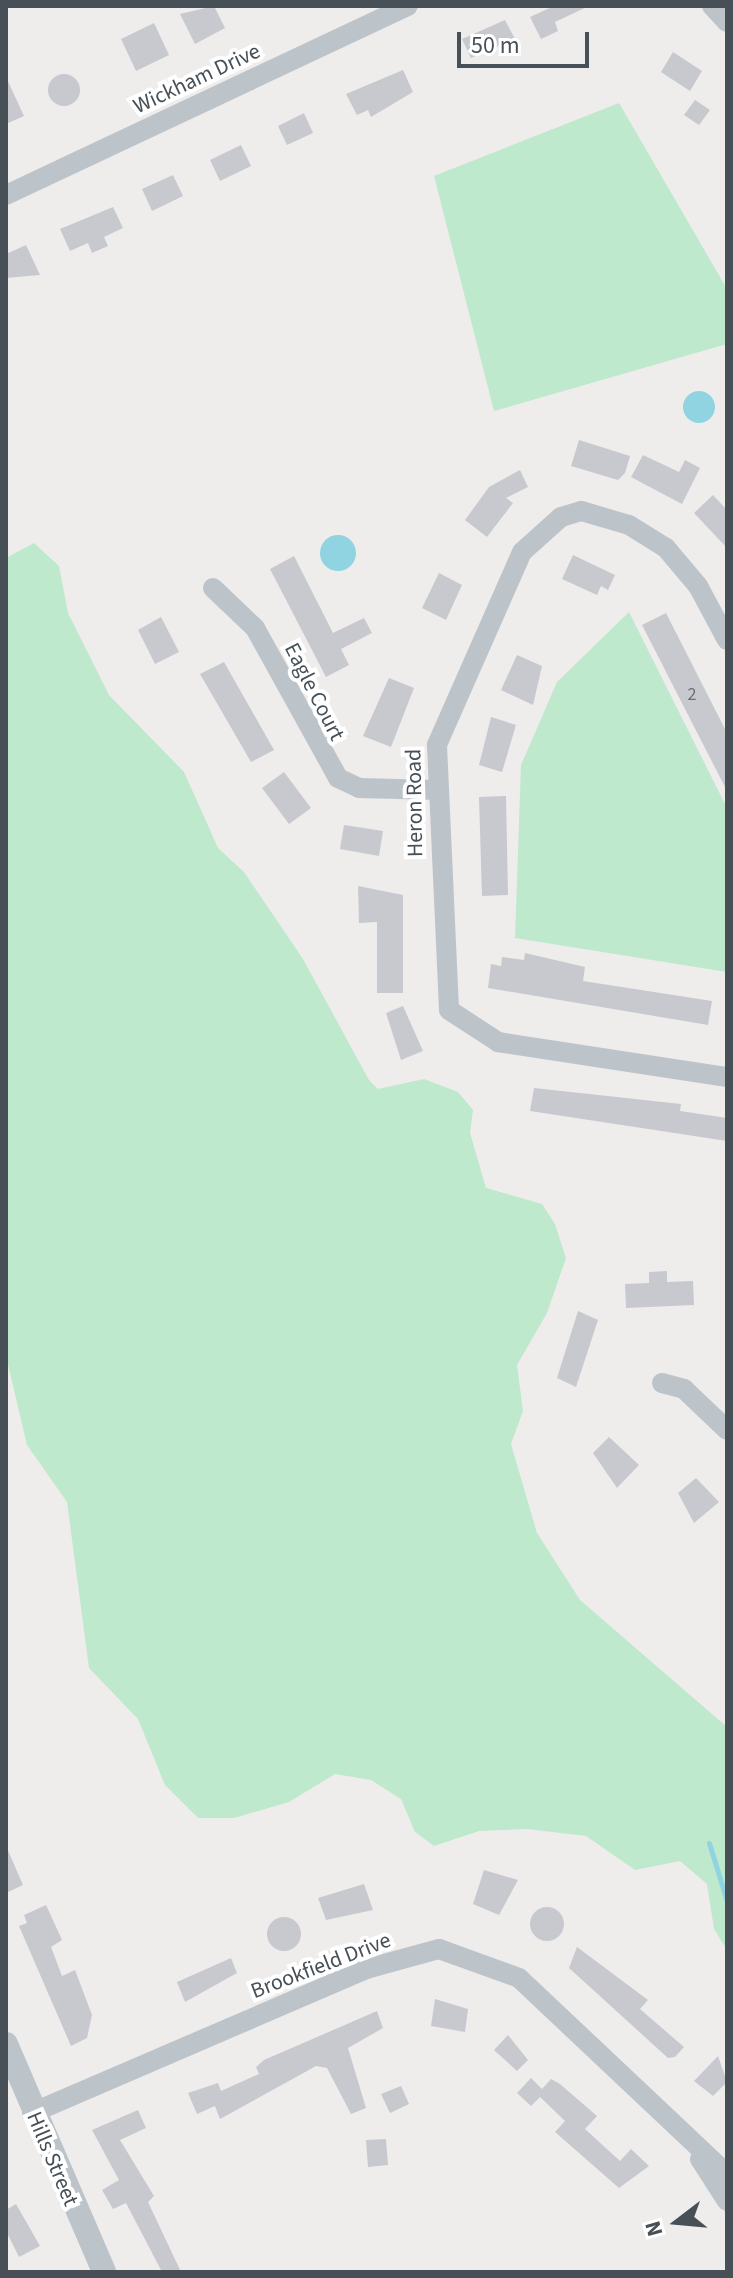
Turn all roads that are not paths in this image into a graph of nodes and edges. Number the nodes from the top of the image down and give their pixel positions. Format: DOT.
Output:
graph roads {
  1 [pos="408,6"];
  2 [pos="712,6"];
  3 [pos="727,22"];
  4 [pos="6,195"];
  5 [pos="213,588"];
  6 [pos="727,640"];
  7 [pos="438,790"];
  8 [pos="727,1077"];
  9 [pos="662,1383"];
  10 [pos="727,1430"];
  11 [pos="6,2044"];
  12 [pos="32,2113"];
  13 [pos="679,2126"];
  14 [pos="727,2174"];
  15 [pos="727,2201"];
  16 [pos="104,2272"];
  1 -- 4 [label="street, Wickham Drive"];
  2 -- 3 [label="street"];
  5 -- 7 [label="street, Eagle Court"];
  6 -- 7 [label="street, Heron Road"];
  7 -- 8 [label="street, Heron Road"];
  9 -- 10 [label="street"];
  11 -- 12 [label="street, Hills Street"];
  12 -- 13 [label="street, Brookfield Drive"];
  12 -- 16 [label="street, Hills Street"];
  13 -- 14 [label="street, Brookfield Drive"];
  13 -- 15 [label="street, Brookfield Drive"];
}
